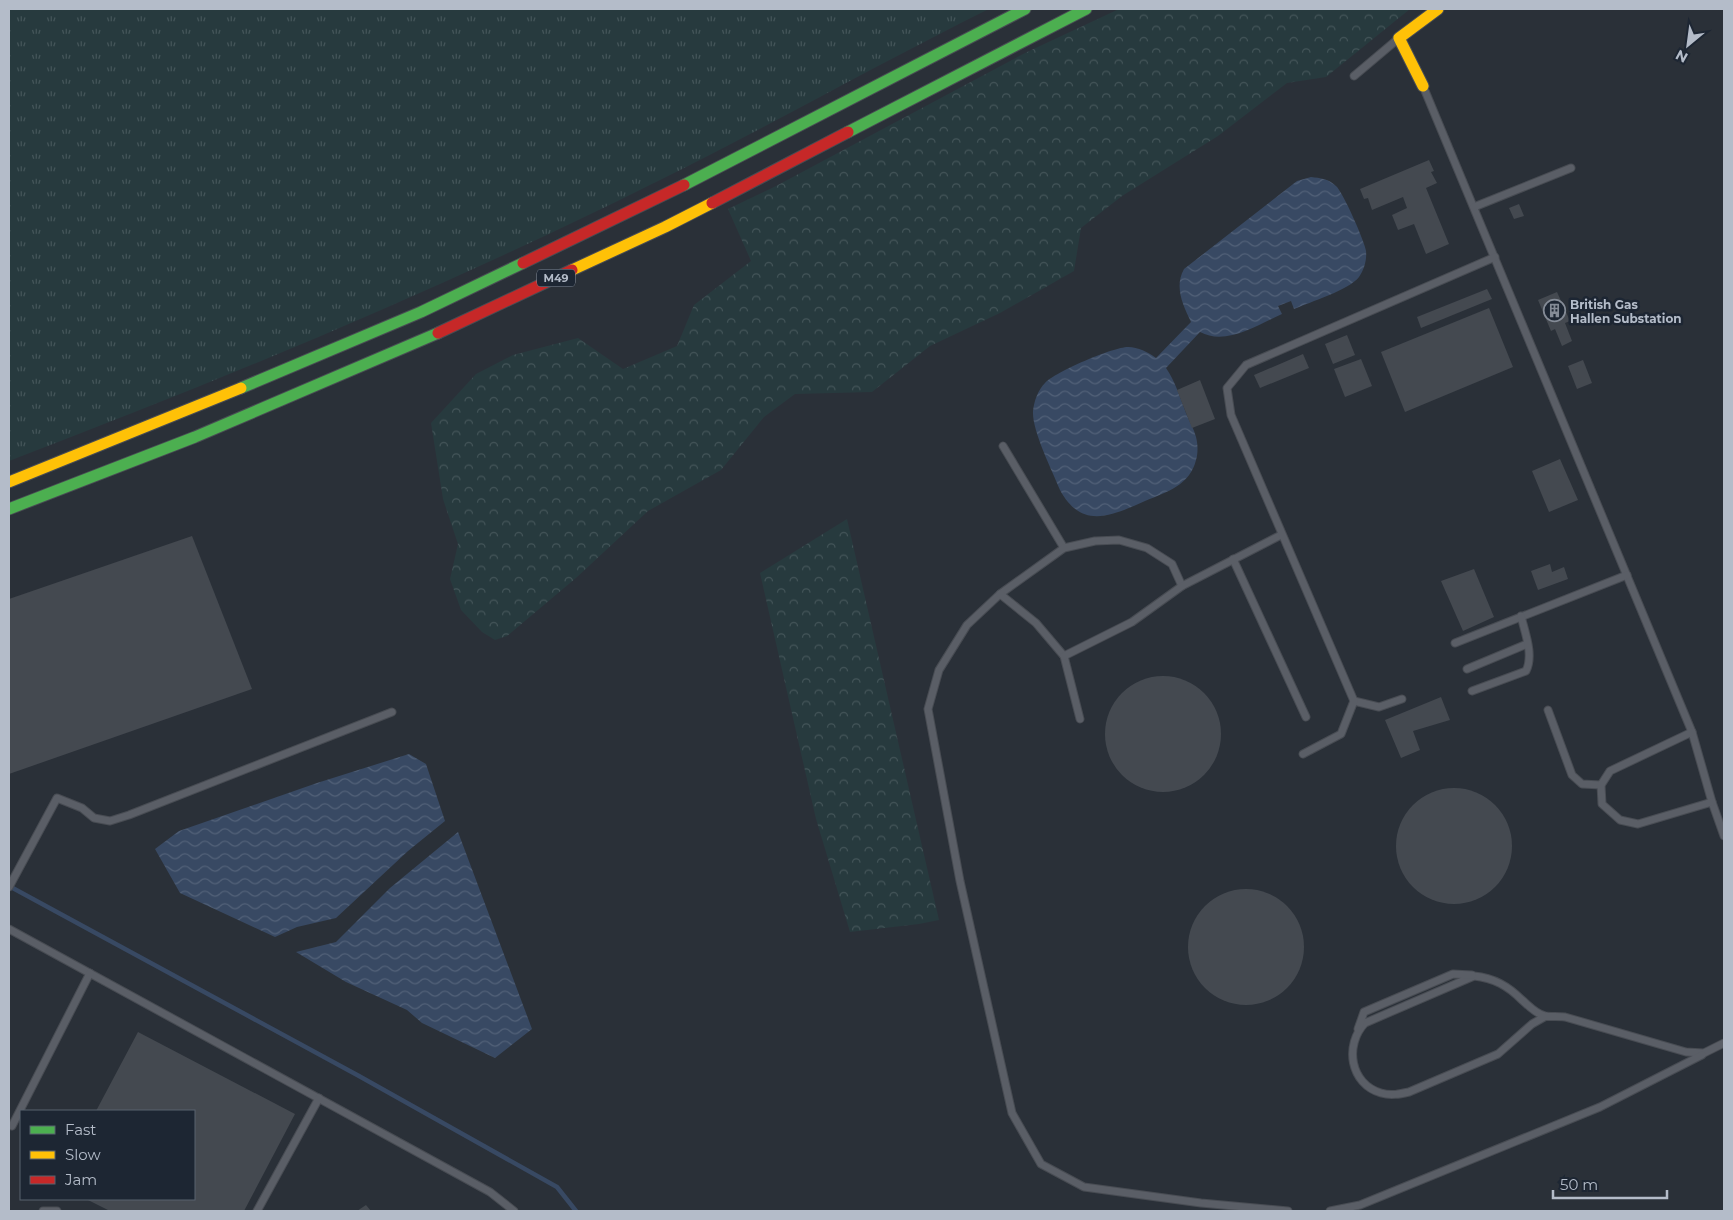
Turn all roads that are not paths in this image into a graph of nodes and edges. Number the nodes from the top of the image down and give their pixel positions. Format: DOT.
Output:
graph roads {
  1 [pos="1025,9"];
  2 [pos="1086,9"];
  3 [pos="1438,9"];
  4 [pos="1399,38"];
  5 [pos="1354,76"];
  6 [pos="1423,86"];
  7 [pos="1571,168"];
  8 [pos="1474,207"];
  9 [pos="1495,257"];
  10 [pos="1003,446"];
  11 [pos="9,482"];
  12 [pos="9,509"];
  13 [pos="1281,535"];
  14 [pos="1064,548"];
  15 [pos="1233,559"];
  16 [pos="1627,574"];
  17 [pos="1182,586"];
  18 [pos="1000,594"];
  19 [pos="1520,616"];
  20 [pos="1455,643"];
  21 [pos="1527,644"];
  22 [pos="1064,656"];
  23 [pos="1467,669"];
  24 [pos="1472,691"];
  25 [pos="1402,698"];
  26 [pos="1354,701"];
  27 [pos="1548,710"];
  28 [pos="392,712"];
  29 [pos="1306,716"];
  30 [pos="1080,718"];
  31 [pos="1692,732"];
  32 [pos="1303,754"];
  33 [pos="1600,785"];
  34 [pos="1712,802"];
  35 [pos="1724,836"];
  36 [pos="9,887"];
  37 [pos="9,928"];
  38 [pos="90,973"];
  39 [pos="1546,1016"];
  40 [pos="1724,1043"];
  41 [pos="1704,1053"];
  42 [pos="319,1098"];
  43 [pos="20,1110"];
  44 [pos="20,1110"];
  45 [pos="12,1126"];
  46 [pos="42,1211"];
  47 [pos="57,1211"];
  48 [pos="257,1211"];
  49 [pos="514,1211"];
  50 [pos="1288,1211"];
  51 [pos="1330,1211"];
  1 -- 11 [label="main road, M49"];
  2 -- 12 [label="main road, M49"];
  3 -- 4 [label="main road"];
  4 -- 5 [label="lane"];
  4 -- 6 [label="main road"];
  6 -- 8 [label="lane"];
  7 -- 8 [label="lane"];
  8 -- 9 [label="lane"];
  9 -- 13 [label="lane"];
  9 -- 16 [label="lane"];
  10 -- 14 [label="lane"];
  13 -- 15 [label="lane"];
  13 -- 26 [label="lane"];
  14 -- 17 [label="lane"];
  14 -- 18 [label="lane"];
  15 -- 17 [label="lane"];
  15 -- 29 [label="lane"];
  16 -- 19 [label="lane"];
  16 -- 31 [label="lane"];
  17 -- 22 [label="lane"];
  18 -- 22 [label="lane"];
  18 -- 50 [label="lane"];
  19 -- 20 [label="lane"];
  19 -- 21 [label="lane"];
  21 -- 23 [label="lane"];
  21 -- 24 [label="lane"];
  22 -- 30 [label="lane"];
  25 -- 26 [label="lane"];
  26 -- 32 [label="lane"];
  27 -- 33 [label="lane"];
  28 -- 36 [label="lane"];
  31 -- 33 [label="lane"];
  31 -- 34 [label="lane"];
  33 -- 34 [label="lane"];
  34 -- 35 [label="lane"];
  37 -- 38 [label="lane"];
  38 -- 42 [label="lane"];
  38 -- 44 [label="lane"];
  39 -- 39 [label="lane"];
  39 -- 41 [label="lane"];
  40 -- 41 [label="lane"];
  41 -- 51 [label="lane"];
  42 -- 48 [label="lane"];
  42 -- 49 [label="lane"];
  43 -- 45 [label="lane"];
  46 -- 47 [label="lane"];
}
